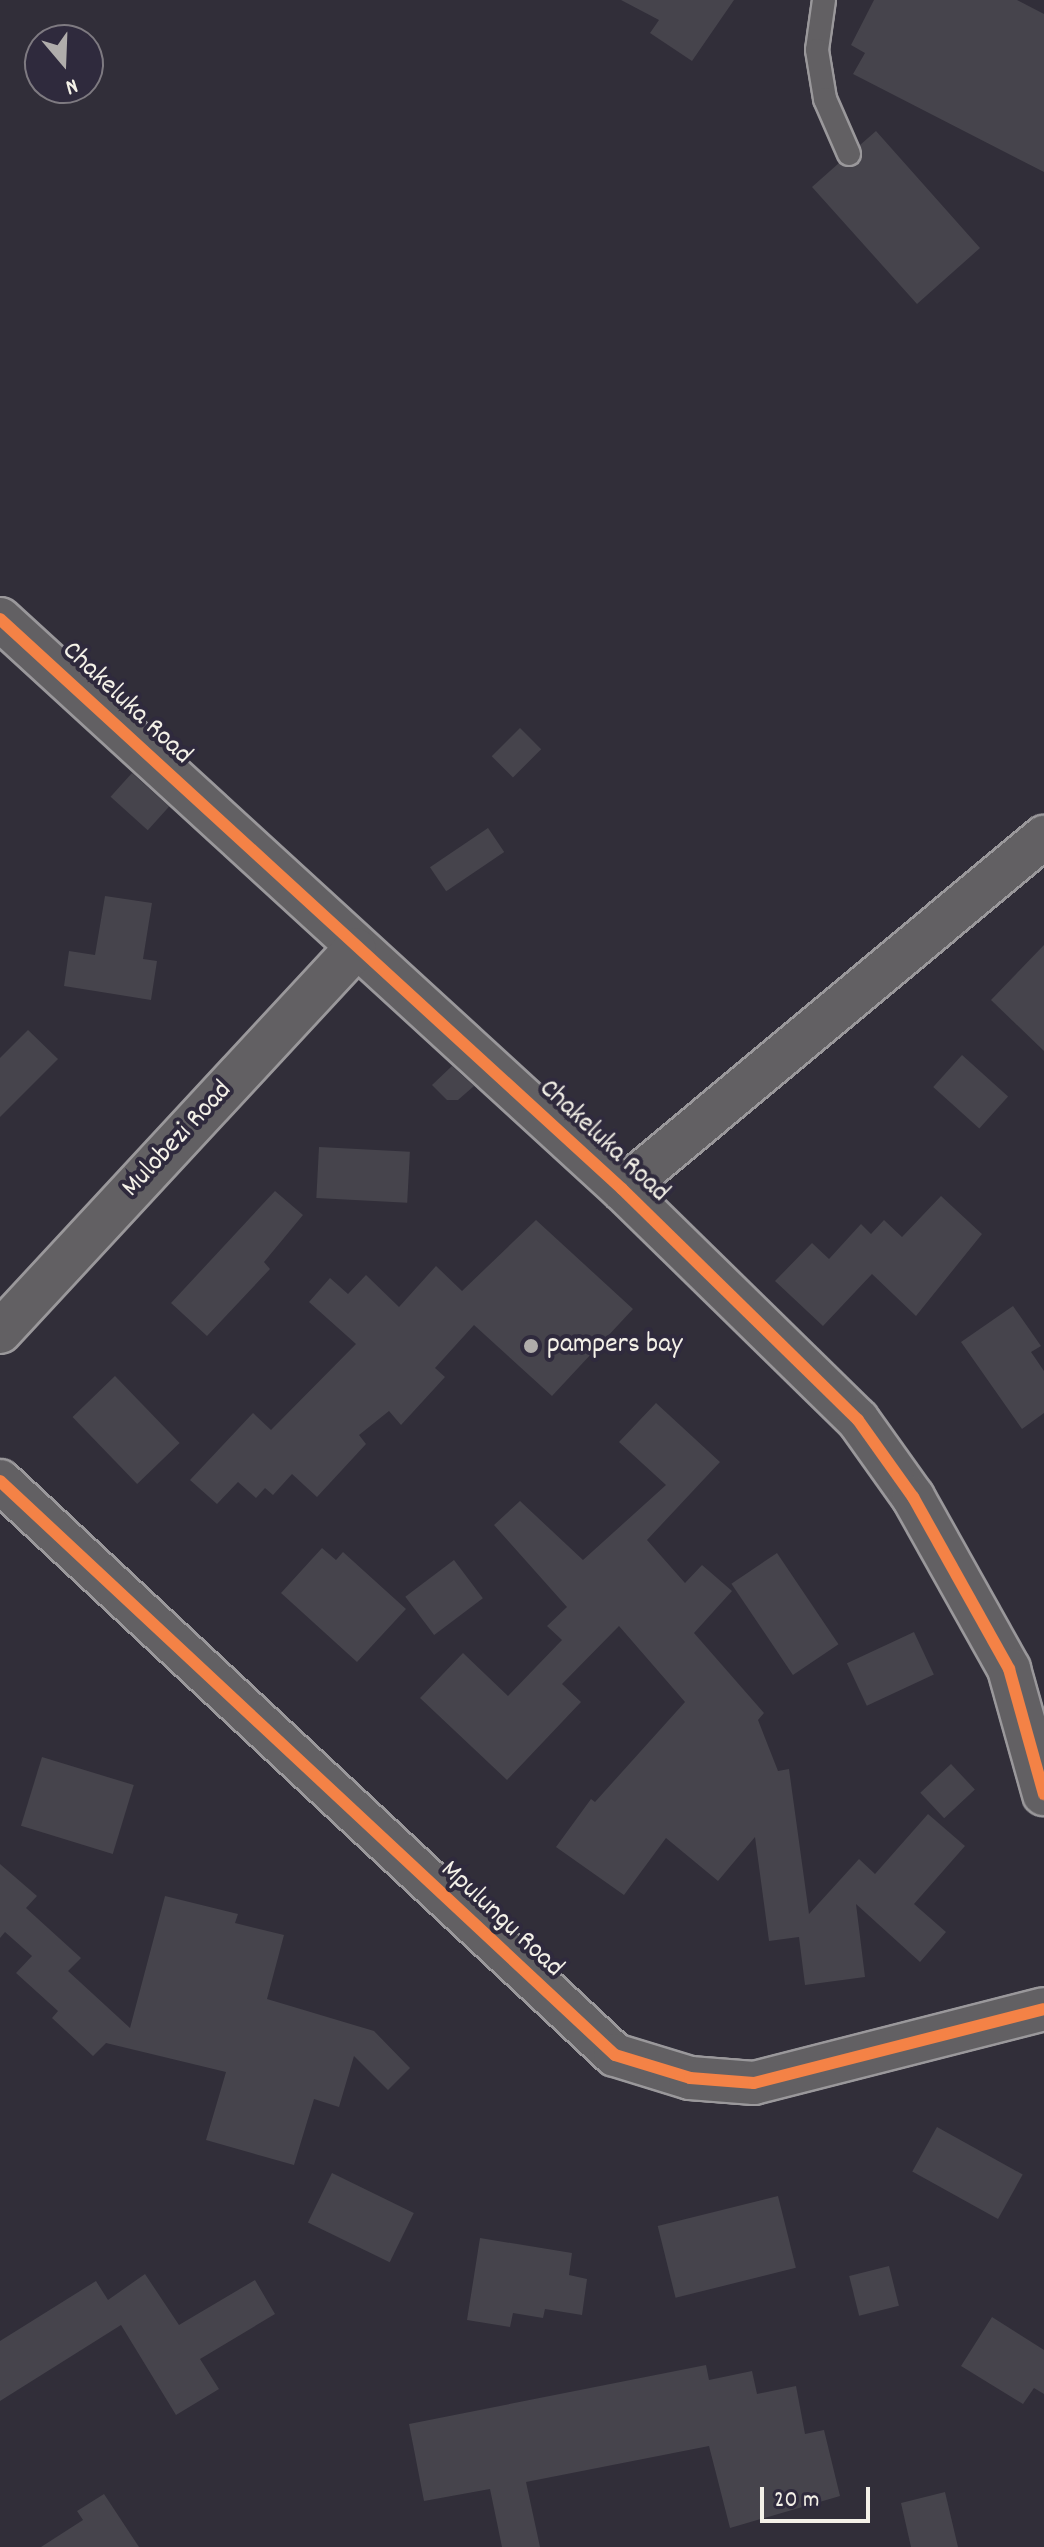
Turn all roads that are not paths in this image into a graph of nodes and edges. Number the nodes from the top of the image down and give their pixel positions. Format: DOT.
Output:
graph roads {
  1 [pos="824,0"];
  2 [pos="849,154"];
  3 [pos="0,619"];
  4 [pos="1044,837"];
  5 [pos="355,949"];
  6 [pos="622,1189"];
  7 [pos="0,1332"];
  8 [pos="0,1481"];
  9 [pos="1044,1794"];
  10 [pos="1044,2009"];
  1 -- 2 [label="lane"];
  3 -- 5 [label="street, Chakeluka Road"];
  4 -- 6 [label="street"];
  5 -- 6 [label="street, Chakeluka Road"];
  5 -- 7 [label="street, Mulobezi Road"];
  6 -- 9 [label="street, Chakeluka Road"];
  8 -- 10 [label="street, Mpulungu Road"];
}
